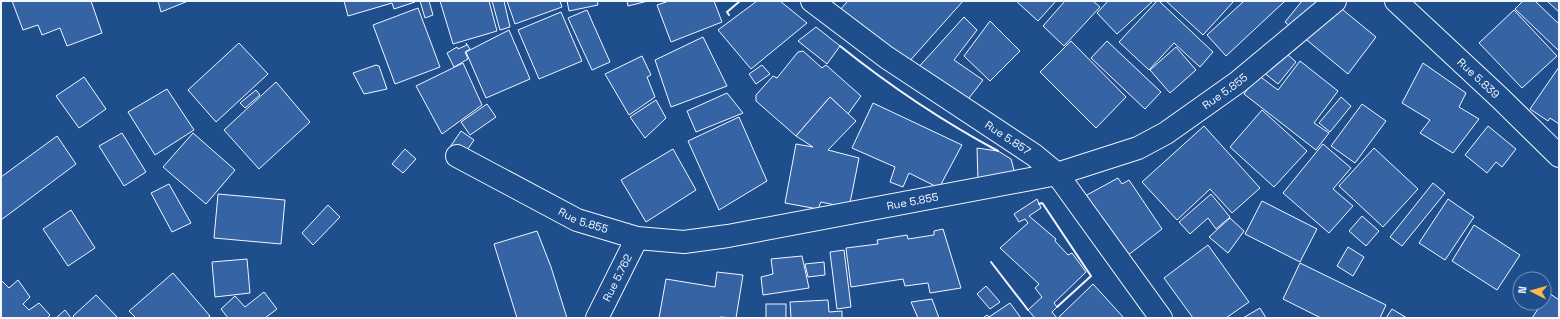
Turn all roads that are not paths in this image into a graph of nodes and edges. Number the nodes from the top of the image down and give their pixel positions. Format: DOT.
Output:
graph roads {
  1 [pos="812,1"];
  2 [pos="1335,1"];
  3 [pos="1396,1"];
  4 [pos="457,156"];
  5 [pos="1559,156"];
  6 [pos="1057,174"];
  7 [pos="637,238"];
  8 [pos="597,318"];
  9 [pos="1161,318"];
  1 -- 6 [label="street, Rue 5.857"];
  2 -- 6 [label="street, Rue 5.855"];
  3 -- 5 [label="street, Rue 5.839"];
  4 -- 7 [label="street, Rue 5.855"];
  6 -- 7 [label="street, Rue 5.855"];
  6 -- 9 [label="street, Rue 5.857"];
  7 -- 8 [label="street, Rue 5.762"];
}
